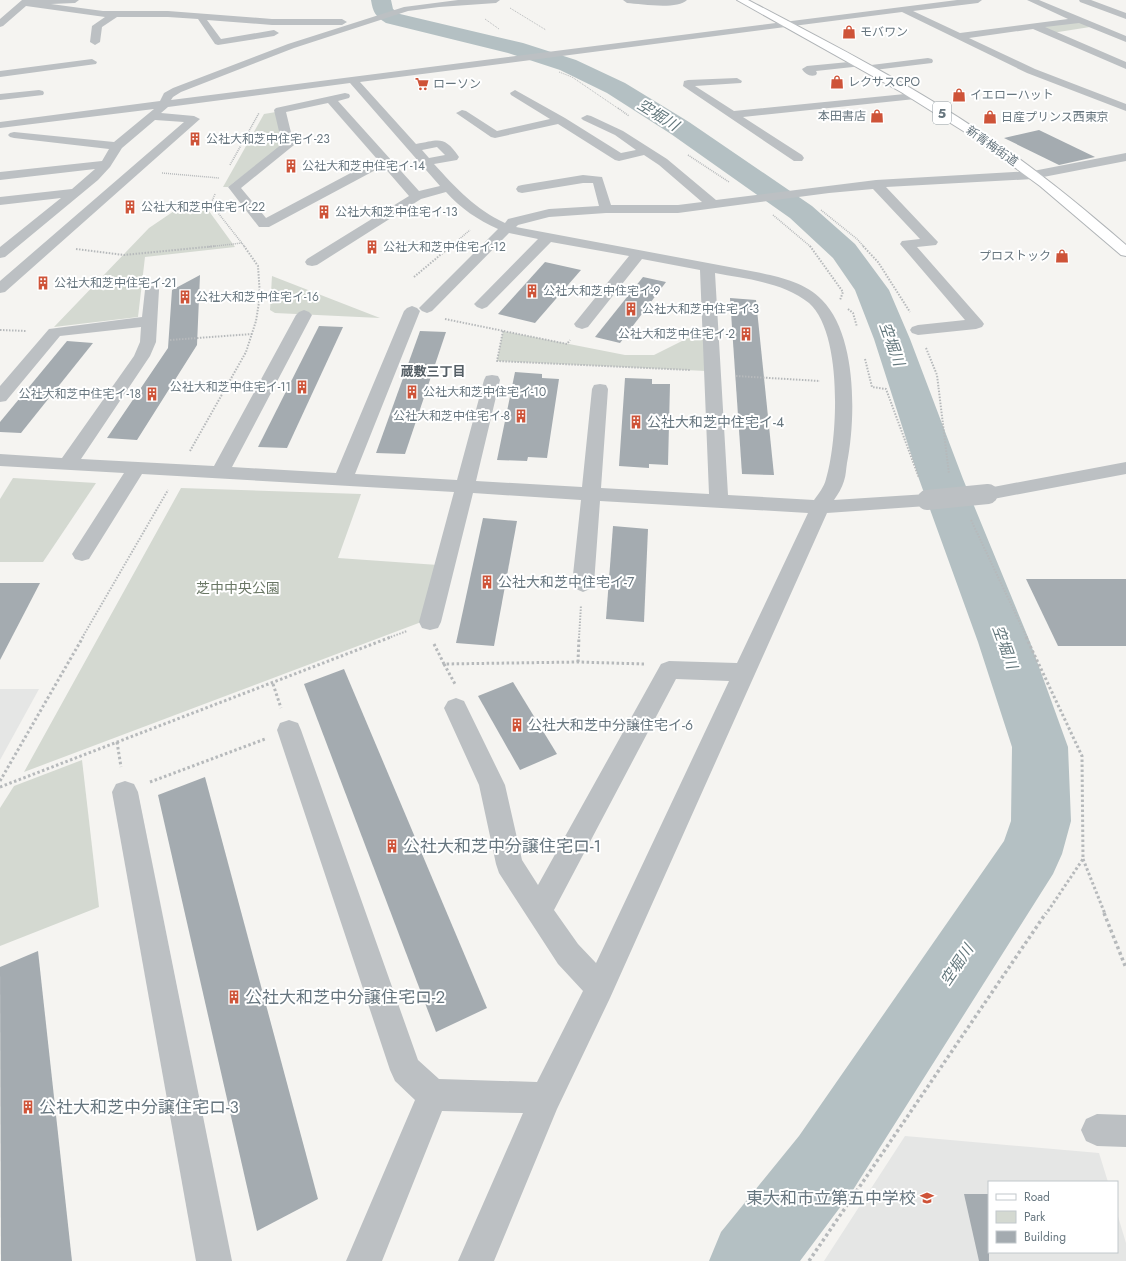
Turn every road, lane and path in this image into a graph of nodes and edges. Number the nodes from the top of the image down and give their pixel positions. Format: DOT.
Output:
graph roads {
  1 [pos="75,0"];
  2 [pos="496,0"];
  3 [pos="627,0"];
  4 [pos="683,0"];
  5 [pos="741,0"];
  6 [pos="978,0"];
  7 [pos="1031,0"];
  8 [pos="1084,0"];
  9 [pos="25,1"];
  10 [pos="946,2"];
  11 [pos="8,3"];
  12 [pos="419,4"];
  13 [pos="510,8"];
  14 [pos="904,10"];
  15 [pos="115,14"];
  16 [pos="200,16"];
  17 [pos="1079,20"];
  18 [pos="1120,21"];
  19 [pos="0,24"];
  20 [pos="358,24"];
  21 [pos="786,24"];
  22 [pos="1034,26"];
  23 [pos="1095,26"];
  24 [pos="546,30"];
  25 [pos="274,33"];
  26 [pos="959,36"];
  27 [pos="1126,39"];
  28 [pos="95,42"];
  29 [pos="1126,58"];
  30 [pos="928,60"];
  31 [pos="1114,61"];
  32 [pos="92,62"];
  33 [pos="863,66"];
  34 [pos="1126,66"];
  35 [pos="553,69"];
  36 [pos="812,73"];
  37 [pos="0,74"];
  38 [pos="354,81"];
  39 [pos="737,81"];
  40 [pos="270,91"];
  41 [pos="363,92"];
  42 [pos="38,93"];
  43 [pos="515,93"];
  44 [pos="595,93"];
  45 [pos="915,96"];
  46 [pos="0,97"];
  47 [pos="331,99"];
  48 [pos="164,105"];
  49 [pos="1126,108"];
  50 [pos="462,113"];
  51 [pos="732,115"];
  52 [pos="152,116"];
  53 [pos="587,118"];
  54 [pos="45,120"];
  55 [pos="561,120"];
  56 [pos="0,126"];
  57 [pos="117,146"];
  58 [pos="646,151"];
  59 [pos="1126,157"];
  60 [pos="798,158"];
  61 [pos="384,160"];
  62 [pos="106,164"];
  63 [pos="230,166"];
  64 [pos="133,171"];
  65 [pos="1033,174"];
  66 [pos="0,176"];
  67 [pos="223,178"];
  68 [pos="876,184"];
  69 [pos="449,187"];
  70 [pos="522,189"];
  71 [pos="218,190"];
  72 [pos="77,192"];
  73 [pos="799,192"];
  74 [pos="416,196"];
  75 [pos="0,201"];
  76 [pos="714,205"];
  77 [pos="606,209"];
  78 [pos="484,218"];
  79 [pos="508,229"];
  80 [pos="548,237"];
  81 [pos="242,243"];
  82 [pos="49,246"];
  83 [pos="1126,252"];
  84 [pos="0,254"];
  85 [pos="638,254"];
  86 [pos="312,262"];
  87 [pos="707,267"];
  88 [pos="414,277"];
  89 [pos="0,289"];
  90 [pos="152,290"];
  91 [pos="482,304"];
  92 [pos="420,310"];
  93 [pos="304,314"];
  94 [pos="150,321"];
  95 [pos="582,324"];
  96 [pos="918,330"];
  97 [pos="503,331"];
  98 [pos="252,334"];
  99 [pos="148,342"];
  100 [pos="712,373"];
  101 [pos="492,380"];
  102 [pos="821,381"];
  103 [pos="600,389"];
  104 [pos="0,397"];
  105 [pos="0,460"];
  106 [pos="67,464"];
  107 [pos="136,468"];
  108 [pos="1126,468"];
  109 [pos="179,470"];
  110 [pos="220,473"];
  111 [pos="949,477"];
  112 [pos="343,480"];
  113 [pos="465,487"];
  114 [pos="590,494"];
  115 [pos="719,502"];
  116 [pos="820,507"];
  117 [pos="968,513"];
  118 [pos="82,554"];
  119 [pos="582,584"];
  120 [pos="430,622"];
  121 [pos="578,662"];
  122 [pos="669,670"];
  123 [pos="743,672"];
  124 [pos="456,708"];
  125 [pos="290,730"];
  126 [pos="0,781"];
  127 [pos="0,787"];
  128 [pos="125,792"];
  129 [pos="1083,859"];
  130 [pos="539,911"];
  131 [pos="1126,968"];
  132 [pos="600,988"];
  133 [pos="433,1095"];
  134 [pos="546,1098"];
  135 [pos="214,1261"];
  136 [pos="364,1261"];
  137 [pos="476,1261"];
  138 [pos="809,1261"];
  1 -- 9 [label="street"];
  2 -- 12 [label="street"];
  3 -- 4 [label="street"];
  5 -- 21 [label="main road, 新青梅街道 / 5"];
  6 -- 10 [label="street"];
  7 -- 17 [label="street"];
  8 -- 18 [label="street"];
  9 -- 11 [label="street"];
  9 -- 15 [label="street"];
  9 -- 19 [label="street"];
  10 -- 14 [label="street"];
  12 -- 20 [label="street"];
  13 -- 24 [label="path"];
  14 -- 21 [label="street"];
  14 -- 26 [label="street"];
  15 -- 16 [label="street"];
  15 -- 28 [label="street"];
  16 -- 20 [label="street"];
  16 -- 25 [label="street"];
  17 -- 22 [label="street"];
  17 -- 23 [label="street"];
  18 -- 23 [label="street"];
  20 -- 48 [label="street"];
  21 -- 33 [label="main road, 新青梅街道 / 5"];
  21 -- 38 [label="street"];
  22 -- 26 [label="street"];
  22 -- 31 [label="street"];
  23 -- 27 [label="street"];
  26 -- 49 [label="street"];
  29 -- 31 [label="street"];
  30 -- 33 [label="street"];
  31 -- 34 [label="street"];
  32 -- 37 [label="street"];
  33 -- 36 [label="street"];
  33 -- 45 [label="main road, 新青梅街道 / 5"];
  35 -- 44 [label="path"];
  38 -- 40 [label="street"];
  38 -- 41 [label="street"];
  39 -- 51 [label="street"];
  40 -- 48 [label="street"];
  40 -- 63 [label="path"];
  41 -- 47 [label="street"];
  41 -- 69 [label="street"];
  42 -- 46 [label="street"];
  43 -- 55 [label="street"];
  45 -- 51 [label="street"];
  45 -- 65 [label="main road, 新青梅街道 / 5"];
  47 -- 61 [label="street"];
  47 -- 61 [label="street"];
  48 -- 52 [label="street"];
  48 -- 54 [label="street"];
  50 -- 55 [label="street"];
  51 -- 60 [label="street"];
  52 -- 57 [label="street"];
  52 -- 64 [label="street"];
  53 -- 58 [label="street"];
  54 -- 56 [label="street"];
  54 -- 57 [label="street"];
  55 -- 58 [label="street"];
  57 -- 62 [label="street"];
  58 -- 76 [label="street"];
  59 -- 65 [label="street"];
  61 -- 74 [label="street"];
  62 -- 66 [label="street"];
  62 -- 72 [label="street"];
  64 -- 67 [label="path"];
  64 -- 82 [label="street"];
  65 -- 68 [label="street"];
  65 -- 83 [label="main road, 新青梅街道 / 5"];
  68 -- 73 [label="street"];
  68 -- 96 [label="street"];
  69 -- 74 [label="street"];
  69 -- 78 [label="street"];
  70 -- 77 [label="street"];
  71 -- 81 [label="path"];
  72 -- 75 [label="street"];
  72 -- 84 [label="street"];
  73 -- 76 [label="street"];
  73 -- 96 [label="path"];
  74 -- 86 [label="street"];
  76 -- 77 [label="street"];
  77 -- 79 [label="street"];
  78 -- 79 [label="street"];
  78 -- 88 [label="path"];
  79 -- 80 [label="street"];
  79 -- 92 [label="street"];
  80 -- 85 [label="street"];
  80 -- 91 [label="street"];
  81 -- 82 [label="path"];
  81 -- 98 [label="path"];
  82 -- 89 [label="street"];
  85 -- 87 [label="street"];
  85 -- 95 [label="street"];
  87 -- 100 [label="street"];
  87 -- 116 [label="street"];
  90 -- 94 [label="street"];
  92 -- 97 [label="path"];
  92 -- 112 [label="street"];
  93 -- 110 [label="street"];
  94 -- 99 [label="street"];
  94 -- 104 [label="street"];
  95 -- 97 [label="path"];
  96 -- 111 [label="path"];
  97 -- 100 [label="path"];
  98 -- 99 [label="path"];
  98 -- 109 [label="path"];
  99 -- 106 [label="street"];
  100 -- 102 [label="path"];
  100 -- 115 [label="street"];
  101 -- 113 [label="street"];
  103 -- 114 [label="street"];
  105 -- 106 [label="street"];
  106 -- 107 [label="street"];
  107 -- 109 [label="street"];
  107 -- 118 [label="street"];
  108 -- 116 [label="street, bridge"];
  109 -- 110 [label="street"];
  109 -- 126 [label="path"];
  110 -- 112 [label="street"];
  112 -- 113 [label="street"];
  113 -- 114 [label="street"];
  113 -- 120 [label="street"];
  114 -- 115 [label="street"];
  114 -- 119 [label="street"];
  115 -- 116 [label="street"];
  116 -- 123 [label="street"];
  117 -- 129 [label="path"];
  119 -- 121 [label="path"];
  120 -- 121 [label="path"];
  120 -- 127 [label="path"];
  121 -- 122 [label="path"];
  122 -- 123 [label="street"];
  122 -- 130 [label="street"];
  123 -- 132 [label="street"];
  124 -- 130 [label="street"];
  125 -- 128 [label="path"];
  125 -- 133 [label="street"];
  128 -- 135 [label="street"];
  129 -- 131 [label="path"];
  129 -- 138 [label="path"];
  130 -- 132 [label="street"];
  132 -- 134 [label="street"];
  133 -- 134 [label="street"];
  133 -- 136 [label="street"];
  134 -- 137 [label="street"];
}
